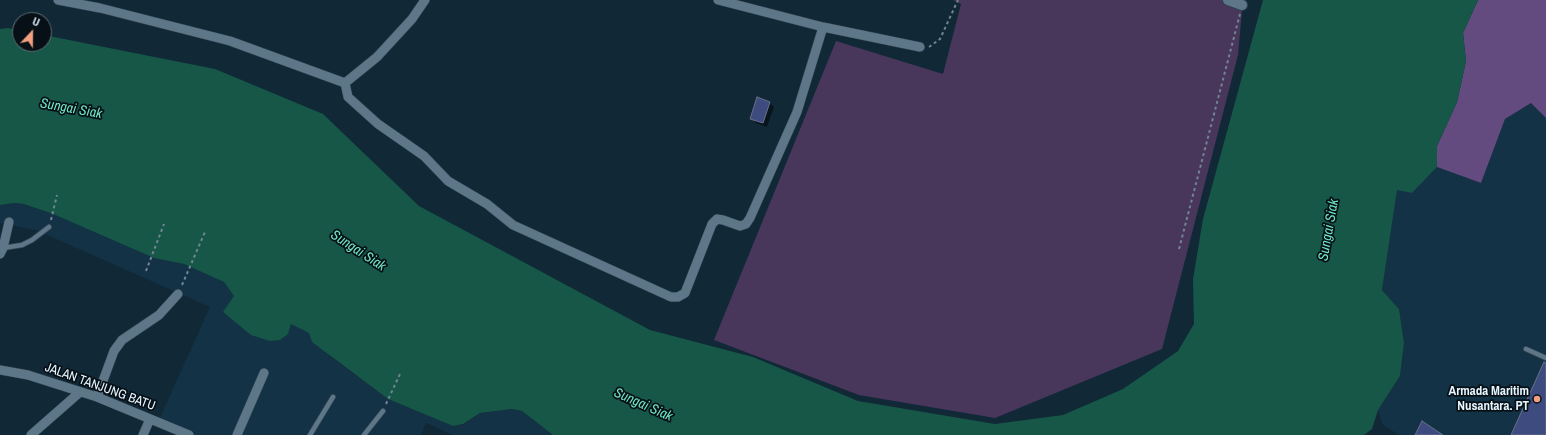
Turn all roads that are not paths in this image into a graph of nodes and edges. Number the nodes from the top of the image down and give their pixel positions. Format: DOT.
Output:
graph roads {
  1 [pos="58,0"];
  2 [pos="425,0"];
  3 [pos="718,0"];
  4 [pos="1228,0"];
  5 [pos="1243,2"];
  6 [pos="89,3"];
  7 [pos="823,26"];
  8 [pos="920,47"];
  9 [pos="345,83"];
  10 [pos="9,222"];
  11 [pos="49,227"];
  12 [pos="2,251"];
  13 [pos="178,294"];
  14 [pos="1526,349"];
  15 [pos="1546,358"];
  16 [pos="0,370"];
  17 [pos="264,373"];
  18 [pos="80,392"];
  19 [pos="97,397"];
  20 [pos="333,397"];
  21 [pos="382,411"];
  22 [pos="150,419"];
  23 [pos="30,435"];
  24 [pos="143,435"];
  25 [pos="189,435"];
  26 [pos="237,435"];
  27 [pos="310,435"];
  28 [pos="364,435"];
  1 -- 6 [label="street"];
  2 -- 9 [label="street"];
  3 -- 7 [label="street"];
  4 -- 5 [label="street"];
  6 -- 9 [label="street"];
  7 -- 8 [label="street"];
  7 -- 9 [label="street"];
  10 -- 12 [label="street"];
  11 -- 12 [label="lane"];
  13 -- 19 [label="street"];
  14 -- 15 [label="lane"];
  16 -- 18 [label="street, JALAN TANJUNG BATU"];
  17 -- 26 [label="street"];
  18 -- 19 [label="street, JALAN TANJUNG BATU"];
  18 -- 23 [label="street"];
  19 -- 22 [label="street, JALAN TANJUNG BATU"];
  20 -- 27 [label="lane"];
  21 -- 28 [label="lane"];
  22 -- 24 [label="street"];
  22 -- 25 [label="street, JALAN TANJUNG BATU"];
}
